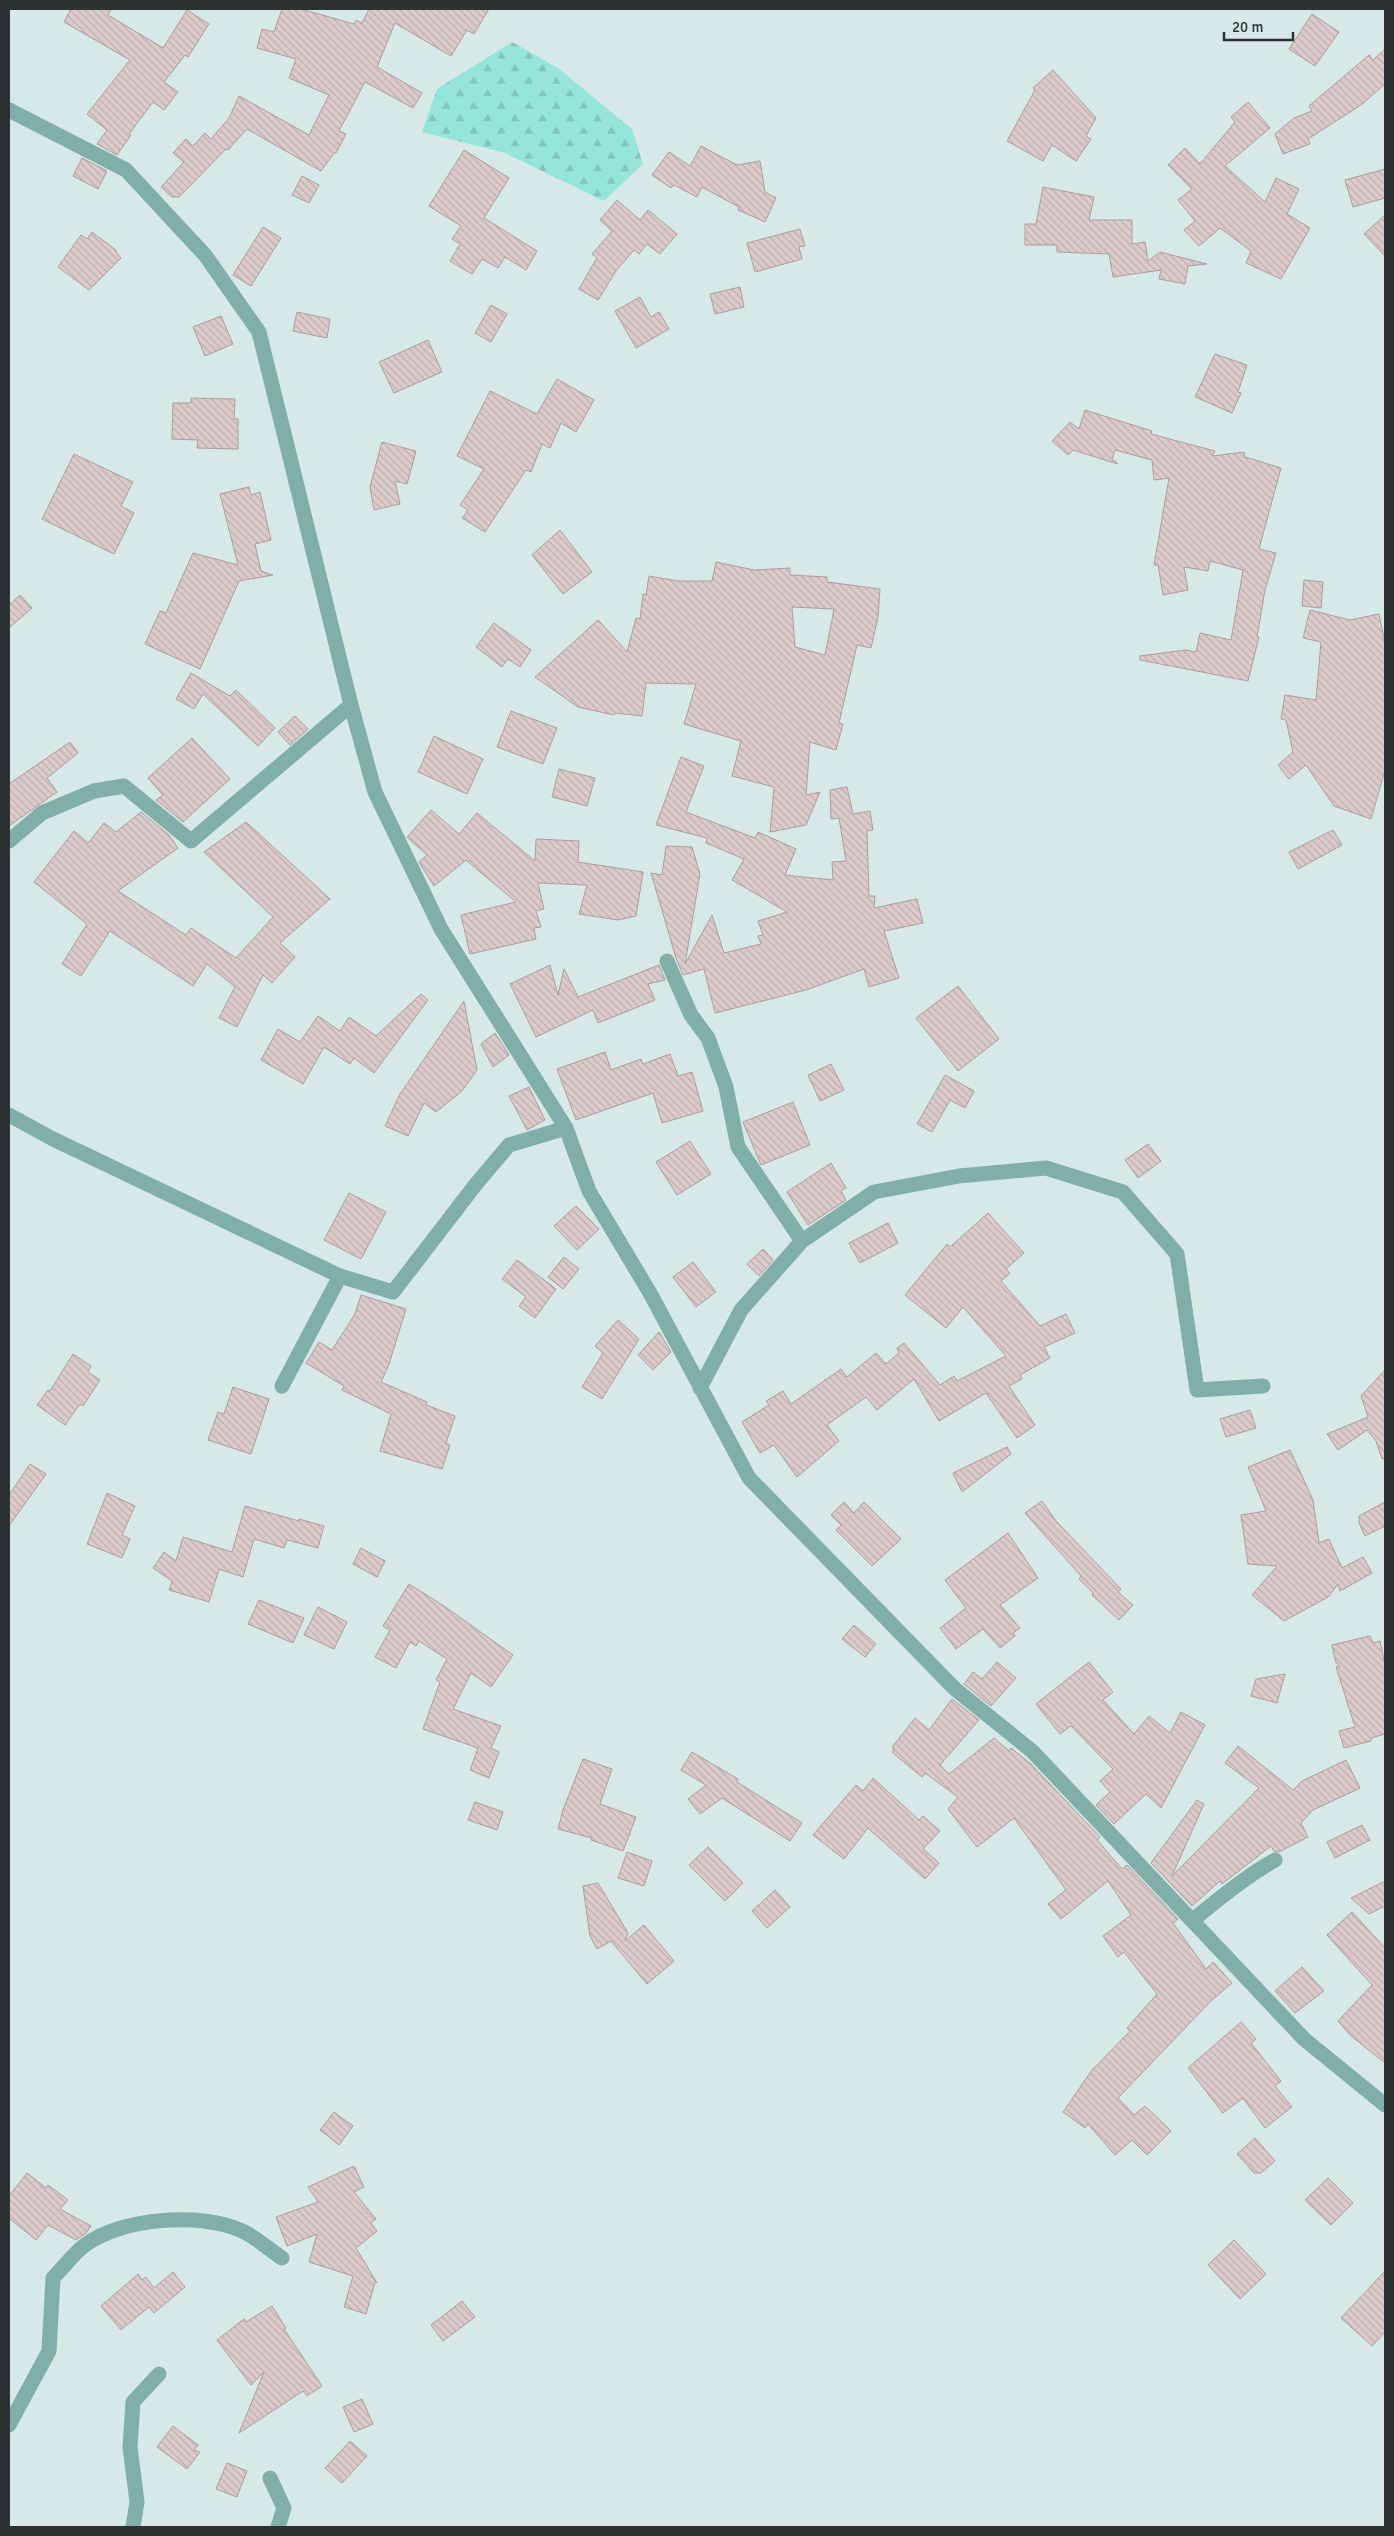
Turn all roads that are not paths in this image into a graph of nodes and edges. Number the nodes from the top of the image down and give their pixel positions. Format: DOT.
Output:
graph roads {
  1 [pos="9,110"];
  2 [pos="351,704"];
  3 [pos="9,841"];
  4 [pos="667,961"];
  5 [pos="9,1115"];
  6 [pos="566,1128"];
  7 [pos="802,1241"];
  8 [pos="340,1276"];
  9 [pos="282,1386"];
  10 [pos="1263,1386"];
  11 [pos="700,1388"];
  12 [pos="1276,1860"];
  13 [pos="1192,1921"];
  14 [pos="1385,2105"];
  15 [pos="282,2258"];
  16 [pos="159,2374"];
  17 [pos="9,2425"];
  18 [pos="270,2478"];
  19 [pos="133,2527"];
  20 [pos="278,2527"];
  1 -- 2 [label="street"];
  2 -- 3 [label="street"];
  2 -- 6 [label="street"];
  4 -- 7 [label="street"];
  5 -- 8 [label="street"];
  6 -- 8 [label="street"];
  6 -- 11 [label="street"];
  7 -- 10 [label="street"];
  7 -- 11 [label="street"];
  8 -- 9 [label="street"];
  11 -- 13 [label="street"];
  12 -- 13 [label="street"];
  13 -- 14 [label="street"];
  15 -- 17 [label="street"];
  16 -- 19 [label="street"];
  18 -- 20 [label="street"];
}
